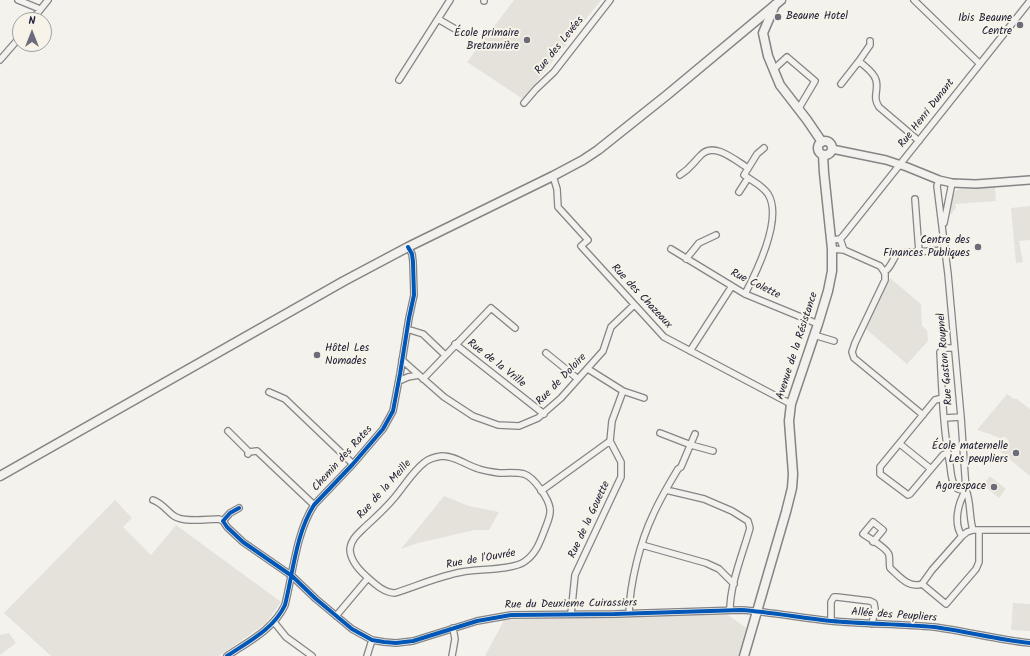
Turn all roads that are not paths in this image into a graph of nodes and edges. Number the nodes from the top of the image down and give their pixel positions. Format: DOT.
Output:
graph roads {
  1 [pos="18,0"];
  2 [pos="48,0"];
  3 [pos="450,0"];
  4 [pos="610,0"];
  5 [pos="914,0"];
  6 [pos="1030,2"];
  7 [pos="778,3"];
  8 [pos="40,9"];
  9 [pos="38,12"];
  10 [pos="438,19"];
  11 [pos="754,22"];
  12 [pos="763,33"];
  13 [pos="462,34"];
  14 [pos="870,41"];
  15 [pos="12,46"];
  16 [pos="0,60"];
  17 [pos="859,61"];
  18 [pos="980,64"];
  19 [pos="773,70"];
  20 [pos="399,80"];
  21 [pos="841,84"];
  22 [pos="524,103"];
  23 [pos="798,108"];
  24 [pos="920,141"];
  25 [pos="822,142"];
  26 [pos="764,148"];
  27 [pos="832,149"];
  28 [pos="823,155"];
  29 [pos="900,164"];
  30 [pos="748,168"];
  31 [pos="680,175"];
  32 [pos="553,176"];
  33 [pos="748,178"];
  34 [pos="939,180"];
  35 [pos="1030,180"];
  36 [pos="952,183"];
  37 [pos="739,192"];
  38 [pos="915,199"];
  39 [pos="943,227"];
  40 [pos="716,235"];
  41 [pos="831,240"];
  42 [pos="840,240"];
  43 [pos="408,247"];
  44 [pos="671,249"];
  45 [pos="832,249"];
  46 [pos="844,250"];
  47 [pos="946,250"];
  48 [pos="919,252"];
  49 [pos="686,259"];
  50 [pos="884,272"];
  51 [pos="732,286"];
  52 [pos="745,294"];
  53 [pos="634,305"];
  54 [pos="818,324"];
  55 [pos="515,328"];
  56 [pos="407,329"];
  57 [pos="814,335"];
  58 [pos="834,341"];
  59 [pos="455,344"];
  60 [pos="954,348"];
  61 [pos="690,351"];
  62 [pos="546,353"];
  63 [pos="445,355"];
  64 [pos="402,360"];
  65 [pos="588,369"];
  66 [pos="421,377"];
  67 [pos="578,379"];
  68 [pos="399,382"];
  69 [pos="623,391"];
  70 [pos="269,392"];
  71 [pos="644,398"];
  72 [pos="943,398"];
  73 [pos="790,404"];
  74 [pos="544,414"];
  75 [pos="923,415"];
  76 [pos="961,417"];
  77 [pos="945,418"];
  78 [pos="228,430"];
  79 [pos="660,433"];
  80 [pos="695,434"];
  81 [pos="610,441"];
  82 [pos="691,444"];
  83 [pos="900,444"];
  84 [pos="713,451"];
  85 [pos="947,453"];
  86 [pos="353,464"];
  87 [pos="931,469"];
  88 [pos="0,476"];
  89 [pos="666,490"];
  90 [pos="966,490"];
  91 [pos="541,491"];
  92 [pos="153,500"];
  93 [pos="314,505"];
  94 [pos="239,508"];
  95 [pos="224,521"];
  96 [pos="1030,530"];
  97 [pos="970,532"];
  98 [pos="873,542"];
  99 [pos="642,545"];
  100 [pos="292,576"];
  101 [pos="368,578"];
  102 [pos="734,584"];
  103 [pos="922,584"];
  104 [pos="730,610"];
  105 [pos="756,611"];
  106 [pos="629,613"];
  107 [pos="571,614"];
  108 [pos="336,616"];
  109 [pos="831,621"];
  110 [pos="274,622"];
  111 [pos="872,624"];
  112 [pos="453,628"];
  113 [pos="372,640"];
  114 [pos="1030,643"];
  115 [pos="227,656"];
  116 [pos="312,656"];
  117 [pos="367,656"];
  118 [pos="452,656"];
  119 [pos="744,656"];
  1 -- 8 [label="street"];
  2 -- 8 [label="street"];
  3 -- 10 [label="street"];
  4 -- 22 [label="street, Rue des Levées"];
  5 -- 18 [label="street"];
  6 -- 18 [label="street, Rue Henri Dunant"];
  7 -- 11 [label="main road"];
  7 -- 12 [label="main road"];
  8 -- 9 [label="street"];
  10 -- 13 [label="street"];
  10 -- 20 [label="street"];
  11 -- 12 [label="main road"];
  11 -- 32 [label="main road"];
  12 -- 19 [label="main road"];
  14 -- 17 [label="street"];
  15 -- 16 [label="street"];
  17 -- 21 [label="street"];
  17 -- 24 [label="street"];
  18 -- 24 [label="street, Rue Henri Dunant"];
  19 -- 23 [label="main road"];
  19 -- 23 [label="street"];
  23 -- 25 [label="main road"];
  24 -- 29 [label="street, Rue Henri Dunant"];
  25 -- 27 [label="main road"];
  25 -- 28 [label="main road, Avenue de la Résistance"];
  26 -- 30 [label="street"];
  27 -- 28 [label="main road"];
  27 -- 29 [label="street"];
  28 -- 41 [label="main road, Avenue de la Résistance"];
  29 -- 34 [label="street"];
  29 -- 42 [label="street, Rue Henri Dunant"];
  30 -- 31 [label="street"];
  30 -- 33 [label="street"];
  32 -- 43 [label="main road"];
  32 -- 53 [label="street, Rue des Chazeaux"];
  33 -- 37 [label="street"];
  33 -- 52 [label="street"];
  34 -- 36 [label="street"];
  34 -- 39 [label="street, Rue Gaston Roupnel"];
  35 -- 36 [label="street"];
  36 -- 39 [label="street, Rue Gaston Roupnel"];
  38 -- 48 [label="street"];
  39 -- 47 [label="street, Rue Gaston Roupnel"];
  40 -- 49 [label="street"];
  41 -- 42 [label="street"];
  41 -- 45 [label="main road, Avenue de la Résistance"];
  42 -- 46 [label="street"];
  43 -- 56 [label="street, Chemin des Rates"];
  43 -- 88 [label="main road"];
  44 -- 49 [label="street, Rue Colette"];
  45 -- 46 [label="street"];
  45 -- 54 [label="main road, Avenue de la Résistance"];
  46 -- 50 [label="street"];
  47 -- 48 [label="street"];
  47 -- 60 [label="street, Rue Gaston Roupnel"];
  48 -- 50 [label="street"];
  49 -- 51 [label="street, Rue Colette"];
  50 -- 75 [label="street"];
  51 -- 52 [label="street, Rue Colette"];
  51 -- 61 [label="street"];
  52 -- 54 [label="street, Rue Colette"];
  53 -- 61 [label="street, Rue des Chazeaux"];
  53 -- 65 [label="street, Rue de Doloire"];
  54 -- 57 [label="main road, Avenue de la Résistance"];
  55 -- 59 [label="street"];
  56 -- 63 [label="street"];
  56 -- 64 [label="street, Chemin des Rates"];
  57 -- 58 [label="street"];
  57 -- 73 [label="main road, Avenue de la Résistance"];
  59 -- 63 [label="street"];
  59 -- 74 [label="street, Rue de la Vrille"];
  60 -- 72 [label="street"];
  60 -- 76 [label="street, Rue Gaston Roupnel"];
  61 -- 73 [label="street, Rue des Chazeaux"];
  62 -- 67 [label="street"];
  63 -- 66 [label="street"];
  64 -- 66 [label="street, Rue de Doloire"];
  64 -- 68 [label="street, Chemin des Rates"];
  65 -- 67 [label="street, Rue de Doloire"];
  65 -- 69 [label="street"];
  66 -- 68 [label="street"];
  66 -- 74 [label="street, Rue de Doloire"];
  67 -- 74 [label="street, Rue de Doloire"];
  68 -- 86 [label="street, Chemin des Rates"];
  69 -- 71 [label="street"];
  69 -- 81 [label="street"];
  70 -- 86 [label="street"];
  72 -- 75 [label="street"];
  72 -- 77 [label="street"];
  73 -- 105 [label="main road, Avenue de la Résistance"];
  75 -- 83 [label="street"];
  76 -- 77 [label="street"];
  76 -- 90 [label="street, Rue Gaston Roupnel"];
  77 -- 85 [label="street"];
  78 -- 93 [label="street"];
  79 -- 82 [label="street"];
  80 -- 82 [label="street"];
  81 -- 91 [label="street"];
  81 -- 107 [label="street, Rue de la Gouette"];
  82 -- 84 [label="street"];
  82 -- 89 [label="street"];
  83 -- 87 [label="street"];
  83 -- 87 [label="street"];
  85 -- 87 [label="street"];
  85 -- 90 [label="street"];
  86 -- 93 [label="street, Chemin des Rates"];
  89 -- 99 [label="street"];
  89 -- 102 [label="street"];
  90 -- 97 [label="street, Rue Gaston Roupnel"];
  90 -- 97 [label="street, Rue Gaston Roupnel"];
  91 -- 101 [label="street, Rue de l'Ouvrée"];
  91 -- 101 [label="street, Rue de la Meille"];
  92 -- 95 [label="street"];
  93 -- 100 [label="street, Chemin des Rates"];
  94 -- 95 [label="street"];
  95 -- 100 [label="street, Rue du Deuxieme Cuirassiers"];
  96 -- 97 [label="street"];
  97 -- 103 [label="street"];
  97 -- 103 [label="street"];
  98 -- 103 [label="street"];
  99 -- 102 [label="street"];
  99 -- 106 [label="street"];
  100 -- 108 [label="street, Rue du Deuxieme Cuirassiers"];
  100 -- 110 [label="street, Chemin des Rates"];
  101 -- 108 [label="street"];
  102 -- 104 [label="street"];
  104 -- 105 [label="street, Rue du Deuxieme Cuirassiers"];
  104 -- 106 [label="street, Rue du Deuxieme Cuirassiers"];
  105 -- 109 [label="street, Allée des Peupliers"];
  105 -- 119 [label="main road, Avenue de la Résistance"];
  106 -- 107 [label="street, Rue du Deuxieme Cuirassiers"];
  107 -- 112 [label="street, Rue du Deuxieme Cuirassiers"];
  108 -- 113 [label="street, Rue du Deuxieme Cuirassiers"];
  109 -- 111 [label="street, Allée des Peupliers"];
  109 -- 111 [label="street"];
  110 -- 115 [label="street, Chemin des Rates"];
  110 -- 116 [label="street"];
  111 -- 114 [label="street, Allée des Peupliers"];
  112 -- 113 [label="street, Rue du Deuxieme Cuirassiers"];
  112 -- 118 [label="street"];
  113 -- 117 [label="street"];
}
